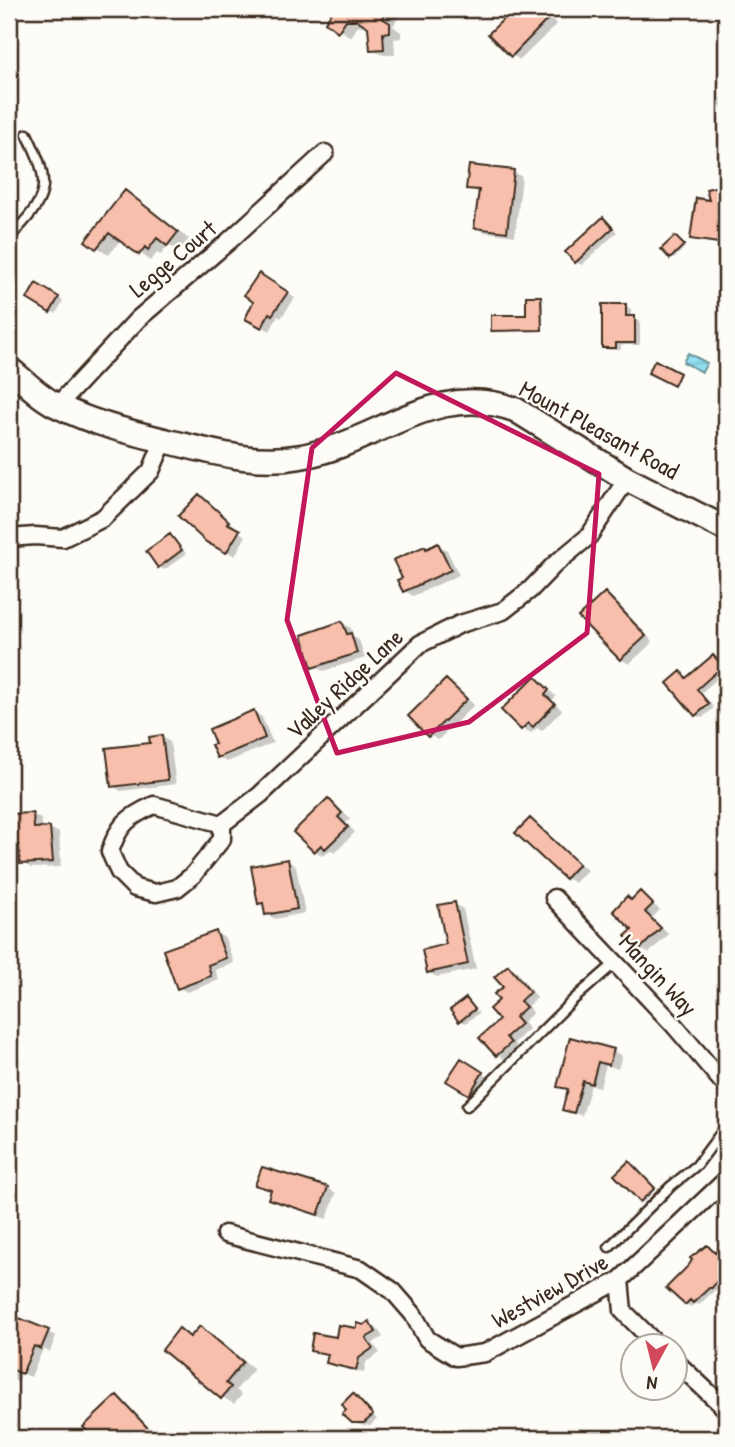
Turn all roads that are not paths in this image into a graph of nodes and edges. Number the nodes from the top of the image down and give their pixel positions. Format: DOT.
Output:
graph roads {
  1 [pos="27,134"];
  2 [pos="326,153"];
  3 [pos="9,238"];
  4 [pos="9,369"];
  5 [pos="57,406"];
  6 [pos="164,440"];
  7 [pos="627,479"];
  8 [pos="726,529"];
  9 [pos="9,538"];
  10 [pos="222,824"];
  11 [pos="554,898"];
  12 [pos="615,963"];
  13 [pos="726,1086"];
  14 [pos="467,1106"];
  15 [pos="726,1126"];
  16 [pos="726,1180"];
  17 [pos="225,1234"];
  18 [pos="609,1247"];
  19 [pos="620,1280"];
  20 [pos="644,1332"];
  21 [pos="690,1375"];
  22 [pos="726,1409"];
  1 -- 3 [label="lane"];
  2 -- 5 [label="street, Legge Court"];
  4 -- 5 [label="street, Mount Pleasant Road"];
  5 -- 6 [label="street, Mount Pleasant Road"];
  6 -- 7 [label="street, Mount Pleasant Road"];
  6 -- 9 [label="street"];
  7 -- 8 [label="street, Mount Pleasant Road"];
  7 -- 10 [label="street, Valley Ridge Lane"];
  10 -- 10 [label="street"];
  11 -- 12 [label="street, Mangin Way"];
  12 -- 13 [label="street, Mangin Way"];
  12 -- 14 [label="lane"];
  15 -- 18 [label="lane"];
  16 -- 19 [label="street, Westview Drive"];
  17 -- 19 [label="street, Westview Drive"];
  19 -- 20 [label="street"];
  21 -- 22 [label="street"];
}
